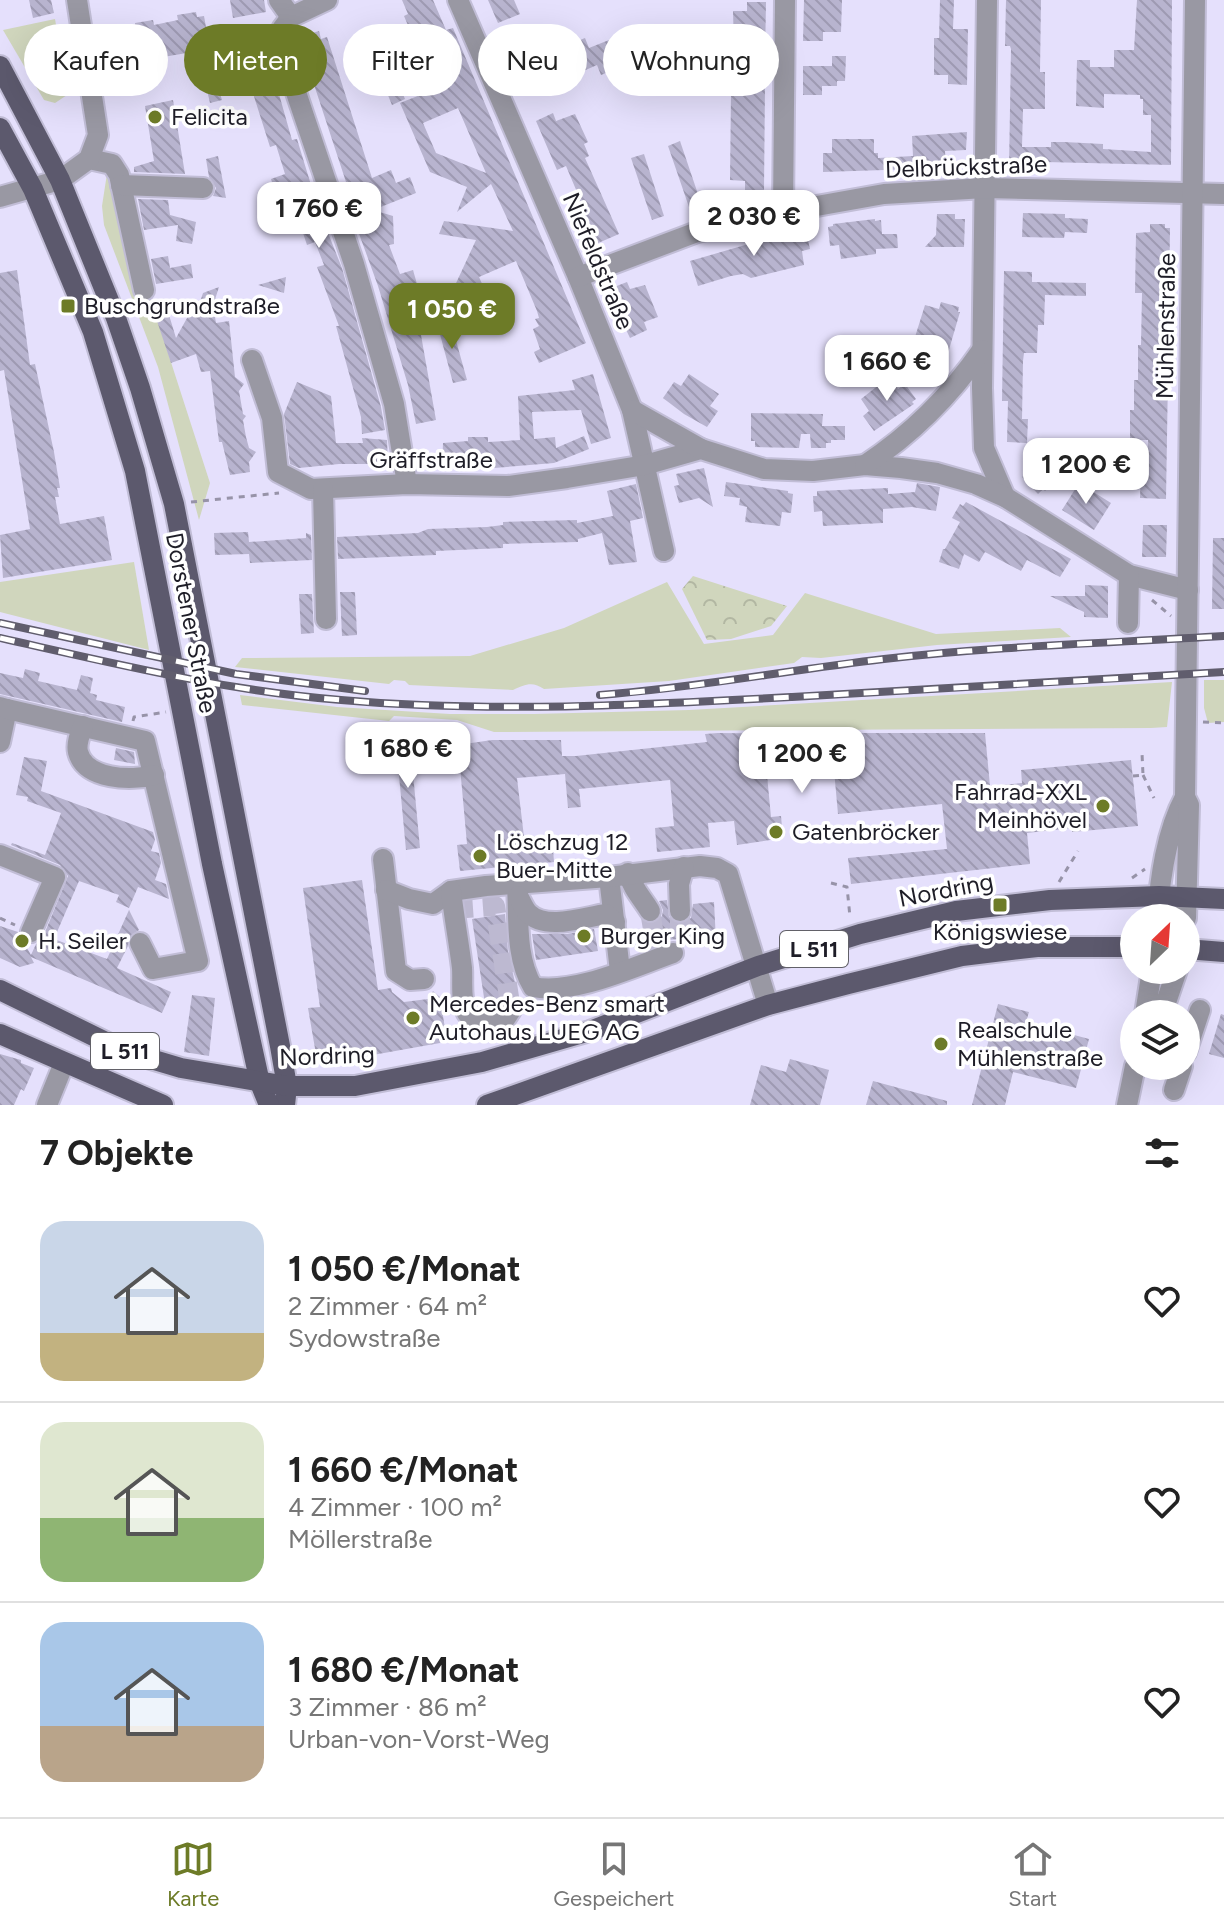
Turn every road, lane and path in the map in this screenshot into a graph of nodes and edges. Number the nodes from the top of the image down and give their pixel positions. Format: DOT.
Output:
graph roads {
  1 [pos="77,0"];
  2 [pos="279,0"];
  3 [pos="327,0"];
  4 [pos="458,0"];
  5 [pos="785,0"];
  6 [pos="987,0"];
  7 [pos="1195,0"];
  8 [pos="291,17"];
  9 [pos="0,66"];
  10 [pos="0,128"];
  11 [pos="89,159"];
  12 [pos="60,180"];
  13 [pos="121,185"];
  14 [pos="203,188"];
  15 [pos="985,188"];
  16 [pos="33,189"];
  17 [pos="1194,193"];
  18 [pos="1224,194"];
  19 [pos="0,197"];
  20 [pos="783,212"];
  21 [pos="578,277"];
  22 [pos="144,290"];
  23 [pos="982,350"];
  24 [pos="252,360"];
  25 [pos="632,410"];
  26 [pos="701,449"];
  27 [pos="645,465"];
  28 [pos="865,465"];
  29 [pos="407,484"];
  30 [pos="323,489"];
  31 [pos="280,493"];
  32 [pos="1005,497"];
  33 [pos="174,504"];
  34 [pos="664,551"];
  35 [pos="1129,575"];
  36 [pos="1188,590"];
  37 [pos="326,619"];
  38 [pos="1128,623"];
  39 [pos="1188,632"];
  40 [pos="4,708"];
  41 [pos="1187,722"];
  42 [pos="1224,723"];
  43 [pos="83,726"];
  44 [pos="0,742"];
  45 [pos="1142,753"];
  46 [pos="154,775"];
  47 [pos="1143,775"];
  48 [pos="1133,776"];
  49 [pos="1185,797"];
  50 [pos="1154,798"];
  51 [pos="1078,851"];
  52 [pos="0,855"];
  53 [pos="383,859"];
  54 [pos="684,867"];
  55 [pos="618,875"];
  56 [pos="831,883"];
  57 [pos="386,890"];
  58 [pos="517,890"];
  59 [pos="451,891"];
  60 [pos="1159,896"];
  61 [pos="1188,896"];
  62 [pos="1224,899"];
  63 [pos="1050,900"];
  64 [pos="1158,904"];
  65 [pos="1187,904"];
  66 [pos="650,911"];
  67 [pos="680,911"];
  68 [pos="615,922"];
  69 [pos="31,932"];
  70 [pos="860,934"];
  71 [pos="140,943"];
  72 [pos="1120,947"];
  73 [pos="673,948"];
  74 [pos="1200,950"];
  75 [pos="1224,952"];
  76 [pos="758,966"];
  77 [pos="620,971"];
  78 [pos="424,979"];
  79 [pos="0,990"];
  80 [pos="768,1005"];
  81 [pos="511,1010"];
  82 [pos="0,1034"];
  83 [pos="64,1063"];
  84 [pos="1177,1080"];
  85 [pos="260,1083"];
  86 [pos="1174,1090"];
  87 [pos="286,1096"];
  88 [pos="47,1105"];
  89 [pos="163,1105"];
  90 [pos="269,1105"];
  91 [pos="487,1105"];
  1 -- 11 [label="street"];
  2 -- 8 [label="street"];
  3 -- 8 [label="street"];
  4 -- 21 [label="street, Niefeldstraße"];
  5 -- 20 [label="street"];
  6 -- 15 [label="street"];
  7 -- 17 [label="street, Mühlenstraße"];
  8 -- 29 [label="street"];
  9 -- 12 [label="main road, Dorstener Straße"];
  10 -- 16 [label="main road, Dorstener Straße"];
  11 -- 12 [label="street"];
  11 -- 13 [label="street"];
  12 -- 16 [label="street"];
  12 -- 33 [label="main road, Dorstener Straße"];
  13 -- 14 [label="street"];
  13 -- 22 [label="street"];
  15 -- 17 [label="street, Delbrückstraße"];
  15 -- 20 [label="street, Delbrückstraße"];
  15 -- 23 [label="street"];
  16 -- 19 [label="street"];
  16 -- 85 [label="main road, Dorstener Straße"];
  17 -- 18 [label="street, Delbrückstraße"];
  17 -- 36 [label="street, Mühlenstraße"];
  20 -- 21 [label="street, Delbrückstraße"];
  21 -- 25 [label="street, Niefeldstraße"];
  23 -- 28 [label="street"];
  23 -- 32 [label="street"];
  24 -- 30 [label="street, Gräffstraße"];
  25 -- 26 [label="street"];
  25 -- 27 [label="street, Niefeldstraße"];
  26 -- 27 [label="street, Gräffstraße"];
  26 -- 28 [label="street"];
  27 -- 29 [label="street, Gräffstraße"];
  27 -- 34 [label="street, Niefeldstraße"];
  28 -- 32 [label="street"];
  29 -- 30 [label="street, Gräffstraße"];
  30 -- 37 [label="street"];
  31 -- 33 [label="path"];
  32 -- 35 [label="street"];
  33 -- 87 [label="main road, Dorstener Straße"];
  35 -- 36 [label="street"];
  35 -- 38 [label="street"];
  35 -- 39 [label="path"];
  36 -- 39 [label="street, Mühlenstraße"];
  39 -- 41 [label="street, Mühlenstraße"];
  40 -- 43 [label="street"];
  40 -- 44 [label="street"];
  41 -- 42 [label="path"];
  41 -- 49 [label="street, Mühlenstraße"];
  43 -- 46 [label="street"];
  43 -- 46 [label="street"];
  45 -- 47 [label="path"];
  46 -- 71 [label="street"];
  47 -- 48 [label="path"];
  47 -- 50 [label="path"];
  49 -- 60 [label="street, Mühlenstraße"];
  49 -- 61 [label="street, Mühlenstraße"];
  51 -- 63 [label="path"];
  52 -- 69 [label="street"];
  53 -- 57 [label="street"];
  54 -- 55 [label="street"];
  54 -- 67 [label="street"];
  54 -- 76 [label="street"];
  55 -- 58 [label="street"];
  55 -- 66 [label="street"];
  55 -- 68 [label="street"];
  56 -- 70 [label="path"];
  57 -- 59 [label="street"];
  57 -- 78 [label="street"];
  58 -- 59 [label="street"];
  58 -- 68 [label="street"];
  58 -- 77 [label="street"];
  59 -- 81 [label="street"];
  60 -- 61 [label="main road, Nordring / L 511"];
  60 -- 63 [label="main road, Nordring / L 511"];
  60 -- 64 [label="street, Mühlenstraße"];
  61 -- 62 [label="main road, Nordring / L 511"];
  61 -- 65 [label="street, Mühlenstraße"];
  63 -- 70 [label="main road, Nordring / L 511"];
  68 -- 77 [label="street"];
  70 -- 76 [label="main road, Nordring / L 511"];
  72 -- 80 [label="main road, L 511"];
  73 -- 77 [label="street"];
  74 -- 75 [label="main road"];
  76 -- 80 [label="street"];
  76 -- 87 [label="main road, Nordring / L 511"];
  79 -- 85 [label="main road, Nordring / L 511"];
  80 -- 91 [label="main road, L 511"];
  82 -- 83 [label="main road, L 511"];
  83 -- 88 [label="street"];
  83 -- 89 [label="main road, L 511"];
  84 -- 86 [label="street"];
  85 -- 87 [label="main road, Nordring / L 511"];
  85 -- 90 [label="main road, Dorstener Straße"];
}
